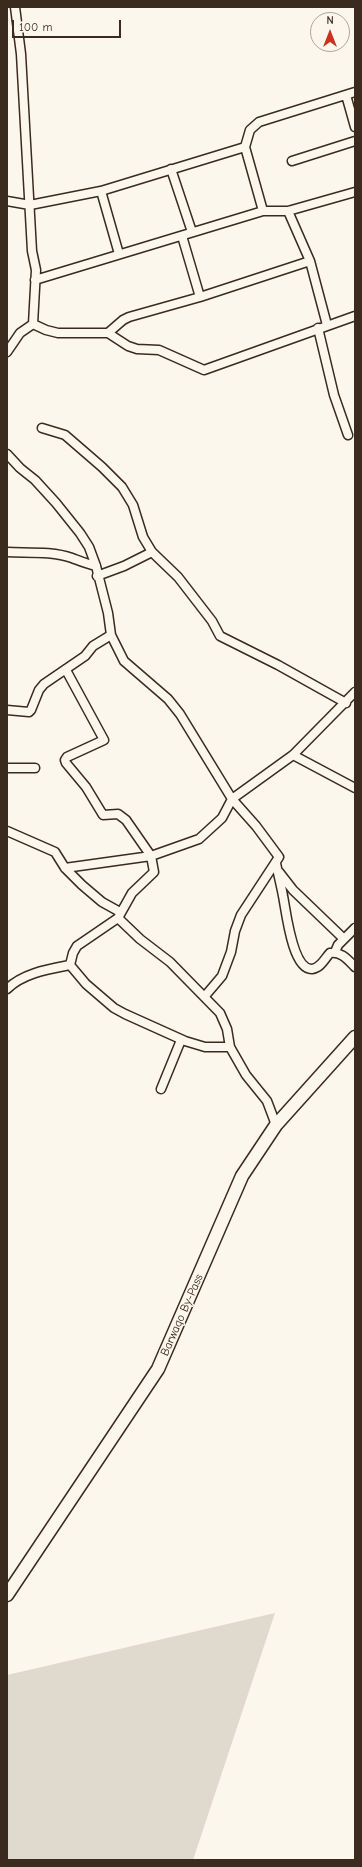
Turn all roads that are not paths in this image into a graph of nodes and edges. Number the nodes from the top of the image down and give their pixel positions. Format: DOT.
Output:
graph roads {
  1 [pos="15,7"];
  2 [pos="355,92"];
  3 [pos="346,95"];
  4 [pos="355,127"];
  5 [pos="355,141"];
  6 [pos="245,147"];
  7 [pos="292,161"];
  8 [pos="171,169"];
  9 [pos="101,191"];
  10 [pos="355,192"];
  11 [pos="7,201"];
  12 [pos="30,205"];
  13 [pos="263,211"];
  14 [pos="288,211"];
  15 [pos="192,232"];
  16 [pos="182,236"];
  17 [pos="119,254"];
  18 [pos="310,261"];
  19 [pos="35,280"];
  20 [pos="200,297"];
  21 [pos="355,316"];
  22 [pos="33,324"];
  23 [pos="327,325"];
  24 [pos="318,328"];
  25 [pos="108,333"];
  26 [pos="7,352"];
  27 [pos="42,428"];
  28 [pos="348,435"];
  29 [pos="7,454"];
  30 [pos="7,552"];
  31 [pos="152,552"];
  32 [pos="96,566"];
  33 [pos="98,576"];
  34 [pos="110,635"];
  35 [pos="66,670"];
  36 [pos="355,692"];
  37 [pos="346,703"];
  38 [pos="7,710"];
  39 [pos="293,755"];
  40 [pos="7,768"];
  41 [pos="35,768"];
  42 [pos="355,788"];
  43 [pos="232,799"];
  44 [pos="7,831"];
  45 [pos="151,856"];
  46 [pos="276,866"];
  47 [pos="65,868"];
  48 [pos="119,915"];
  49 [pos="355,928"];
  50 [pos="344,939"];
  51 [pos="335,952"];
  52 [pos="70,965"];
  53 [pos="355,967"];
  54 [pos="7,988"];
  55 [pos="205,996"];
  56 [pos="355,1037"];
  57 [pos="181,1040"];
  58 [pos="230,1047"];
  59 [pos="161,1089"];
  60 [pos="276,1125"];
  61 [pos="7,1595"];
  1 -- 12 [label="street"];
  2 -- 3 [label="street"];
  3 -- 4 [label="street"];
  3 -- 6 [label="street"];
  5 -- 7 [label="street"];
  6 -- 8 [label="street"];
  6 -- 13 [label="street"];
  8 -- 9 [label="street"];
  8 -- 15 [label="street"];
  9 -- 12 [label="street"];
  9 -- 17 [label="street"];
  10 -- 14 [label="street"];
  11 -- 12 [label="street"];
  12 -- 19 [label="street"];
  13 -- 14 [label="street"];
  13 -- 15 [label="street"];
  14 -- 18 [label="street"];
  15 -- 16 [label="street"];
  16 -- 17 [label="street"];
  16 -- 20 [label="street"];
  17 -- 19 [label="street"];
  18 -- 20 [label="street"];
  18 -- 23 [label="street"];
  19 -- 22 [label="street"];
  20 -- 25 [label="street"];
  21 -- 23 [label="street"];
  22 -- 25 [label="street"];
  22 -- 26 [label="street"];
  23 -- 24 [label="street"];
  24 -- 25 [label="street"];
  24 -- 28 [label="street"];
  27 -- 31 [label="street"];
  29 -- 32 [label="street"];
  30 -- 32 [label="street"];
  31 -- 33 [label="street"];
  31 -- 37 [label="street"];
  32 -- 33 [label="street"];
  33 -- 34 [label="street"];
  34 -- 35 [label="street"];
  34 -- 43 [label="street"];
  35 -- 38 [label="street"];
  35 -- 45 [label="street"];
  36 -- 37 [label="street"];
  37 -- 39 [label="street"];
  39 -- 42 [label="street"];
  39 -- 43 [label="street"];
  40 -- 41 [label="street"];
  43 -- 45 [label="street"];
  43 -- 46 [label="street"];
  44 -- 47 [label="street"];
  45 -- 47 [label="street"];
  45 -- 48 [label="street"];
  46 -- 50 [label="street"];
  46 -- 51 [label="street"];
  46 -- 55 [label="street"];
  47 -- 48 [label="street"];
  48 -- 52 [label="street"];
  48 -- 55 [label="street"];
  49 -- 50 [label="street"];
  50 -- 51 [label="street"];
  51 -- 53 [label="street"];
  52 -- 54 [label="street"];
  52 -- 57 [label="street"];
  55 -- 58 [label="street"];
  56 -- 60 [label="highway, Barwaqo By-Pass"];
  57 -- 58 [label="street"];
  57 -- 59 [label="street"];
  58 -- 60 [label="street"];
  60 -- 61 [label="highway, Barwaqo By-Pass"];
}
